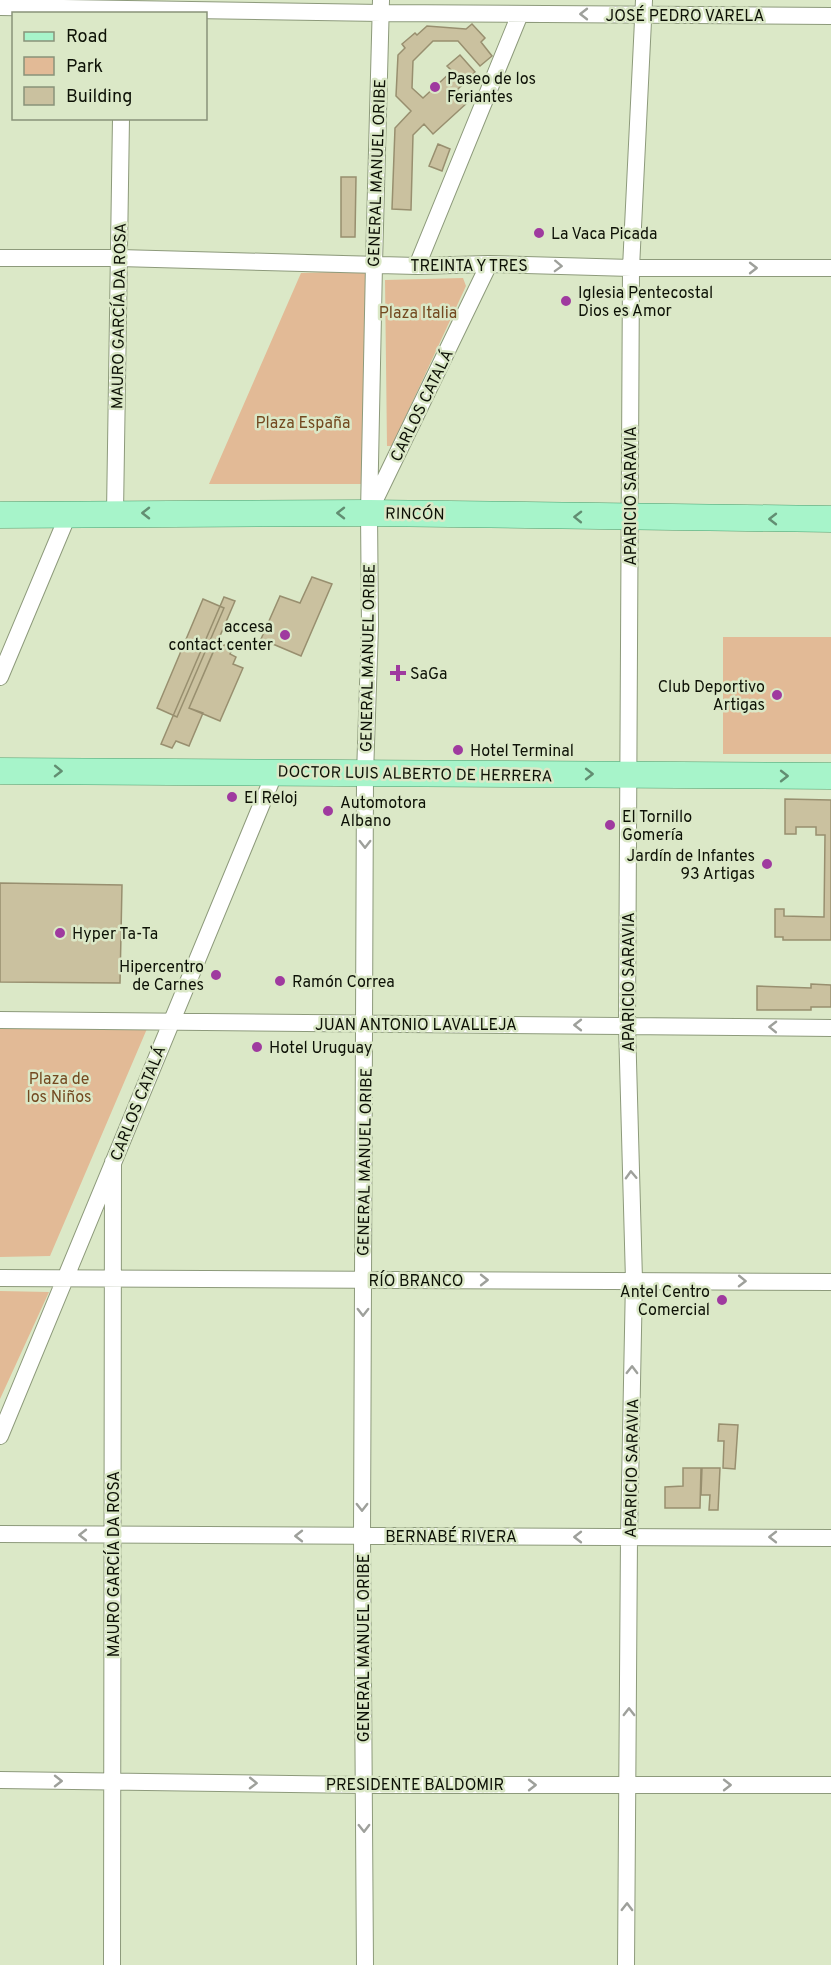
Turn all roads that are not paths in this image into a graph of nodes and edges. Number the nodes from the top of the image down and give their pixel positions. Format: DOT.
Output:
graph roads {
  1 [pos="0,7"];
  2 [pos="381,7"];
  3 [pos="644,7"];
  4 [pos="122,8"];
  5 [pos="520,14"];
  6 [pos="831,16"];
  7 [pos="121,120"];
  8 [pos="0,258"];
  9 [pos="119,258"];
  10 [pos="374,264"];
  11 [pos="489,264"];
  12 [pos="417,266"];
  13 [pos="631,268"];
  14 [pos="831,268"];
  15 [pos="116,513"];
  16 [pos="369,513"];
  17 [pos="0,515"];
  18 [pos="68,515"];
  19 [pos="630,518"];
  20 [pos="831,519"];
  21 [pos="0,677"];
  22 [pos="0,771"];
  23 [pos="275,772"];
  24 [pos="365,774"];
  25 [pos="628,775"];
  26 [pos="831,776"];
  27 [pos="0,1020"];
  28 [pos="171,1022"];
  29 [pos="365,1023"];
  30 [pos="627,1025"];
  31 [pos="831,1028"];
  32 [pos="113,1162"];
  33 [pos="0,1278"];
  34 [pos="65,1278"];
  35 [pos="113,1279"];
  36 [pos="363,1280"];
  37 [pos="634,1280"];
  38 [pos="831,1282"];
  39 [pos="0,1436"];
  40 [pos="0,1534"];
  41 [pos="112,1535"];
  42 [pos="362,1536"];
  43 [pos="629,1537"];
  44 [pos="831,1538"];
  45 [pos="0,1780"];
  46 [pos="112,1781"];
  47 [pos="363,1785"];
  48 [pos="628,1785"];
  49 [pos="831,1785"];
  50 [pos="112,1965"];
  51 [pos="365,1965"];
  52 [pos="626,1965"];
  1 -- 4 [label="street, JOSÉ PEDRO VARELA"];
  2 -- 4 [label="street, JOSÉ PEDRO VARELA"];
  2 -- 5 [label="street, JOSÉ PEDRO VARELA"];
  2 -- 10 [label="street, GENERAL MANUEL ORIBE"];
  3 -- 5 [label="street, JOSÉ PEDRO VARELA, one-way"];
  3 -- 6 [label="street, JOSÉ PEDRO VARELA"];
  3 -- 13 [label="street, APARICIO SARAVIA"];
  5 -- 12 [label="street"];
  7 -- 9 [label="street, MAURO GARCÍA DA ROSA"];
  8 -- 9 [label="street, TREINTA Y TRES"];
  9 -- 10 [label="street, TREINTA Y TRES"];
  9 -- 15 [label="street, MAURO GARCÍA DA ROSA"];
  10 -- 12 [label="street, TREINTA Y TRES"];
  10 -- 16 [label="street, GENERAL MANUEL ORIBE"];
  11 -- 12 [label="street, TREINTA Y TRES"];
  11 -- 13 [label="street, TREINTA Y TRES, one-way"];
  11 -- 16 [label="street, CARLOS CATALÁ"];
  13 -- 14 [label="street, TREINTA Y TRES, one-way"];
  13 -- 19 [label="street, APARICIO SARAVIA"];
  16 -- 15 [label="main road, RINCÓN, one-way"];
  15 -- 18 [label="main road, RINCÓN"];
  19 -- 16 [label="main road, RINCÓN, one-way"];
  16 -- 24 [label="street, GENERAL MANUEL ORIBE"];
  17 -- 18 [label="main road, RINCÓN"];
  18 -- 21 [label="street"];
  20 -- 19 [label="main road, RINCÓN, one-way"];
  19 -- 25 [label="street, APARICIO SARAVIA"];
  22 -- 23 [label="main road, DOCTOR LUIS ALBERTO DE HERRERA, one-way"];
  23 -- 24 [label="main road, DOCTOR LUIS ALBERTO DE HERRERA"];
  23 -- 28 [label="street, CARLOS CATALÁ"];
  24 -- 25 [label="main road, DOCTOR LUIS ALBERTO DE HERRERA, one-way"];
  24 -- 29 [label="street, GENERAL MANUEL ORIBE, one-way"];
  25 -- 26 [label="main road, DOCTOR LUIS ALBERTO DE HERRERA, one-way"];
  25 -- 30 [label="street, APARICIO SARAVIA"];
  27 -- 28 [label="street, JUAN ANTONIO LAVALLEJA"];
  28 -- 29 [label="street, JUAN ANTONIO LAVALLEJA"];
  28 -- 32 [label="street, CARLOS CATALÁ"];
  30 -- 29 [label="street, JUAN ANTONIO LAVALLEJA, one-way"];
  29 -- 36 [label="street, GENERAL MANUEL ORIBE"];
  31 -- 30 [label="street, JUAN ANTONIO LAVALLEJA, one-way"];
  37 -- 30 [label="street, APARICIO SARAVIA, one-way"];
  32 -- 34 [label="street, CARLOS CATALÁ"];
  32 -- 35 [label="street, MAURO GARCÍA DA ROSA"];
  33 -- 34 [label="street, RÍO BRANCO"];
  34 -- 35 [label="street, RÍO BRANCO"];
  34 -- 39 [label="street, CARLOS CATALÁ"];
  35 -- 36 [label="street, RÍO BRANCO"];
  35 -- 41 [label="street, MAURO GARCÍA DA ROSA"];
  36 -- 37 [label="street, RÍO BRANCO, one-way"];
  36 -- 42 [label="street, GENERAL MANUEL ORIBE, one-way"];
  37 -- 38 [label="street, RÍO BRANCO, one-way"];
  43 -- 37 [label="street, APARICIO SARAVIA, one-way"];
  41 -- 40 [label="street, BERNABÉ RIVERA, one-way"];
  42 -- 41 [label="street, BERNABÉ RIVERA, one-way"];
  41 -- 46 [label="street, MAURO GARCÍA DA ROSA"];
  43 -- 42 [label="street, BERNABÉ RIVERA, one-way"];
  42 -- 47 [label="street, GENERAL MANUEL ORIBE"];
  44 -- 43 [label="street, BERNABÉ RIVERA, one-way"];
  48 -- 43 [label="street, APARICIO SARAVIA, one-way"];
  45 -- 46 [label="street, PRESIDENTE BALDOMIR, one-way"];
  46 -- 47 [label="street, PRESIDENTE BALDOMIR, one-way"];
  46 -- 50 [label="street, MAURO GARCÍA DA ROSA"];
  47 -- 48 [label="street, PRESIDENTE BALDOMIR, one-way"];
  47 -- 51 [label="street, GENERAL MANUEL ORIBE, one-way"];
  48 -- 49 [label="street, PRESIDENTE BALDOMIR, one-way"];
  52 -- 48 [label="street, APARICIO SARAVIA, one-way"];
}
